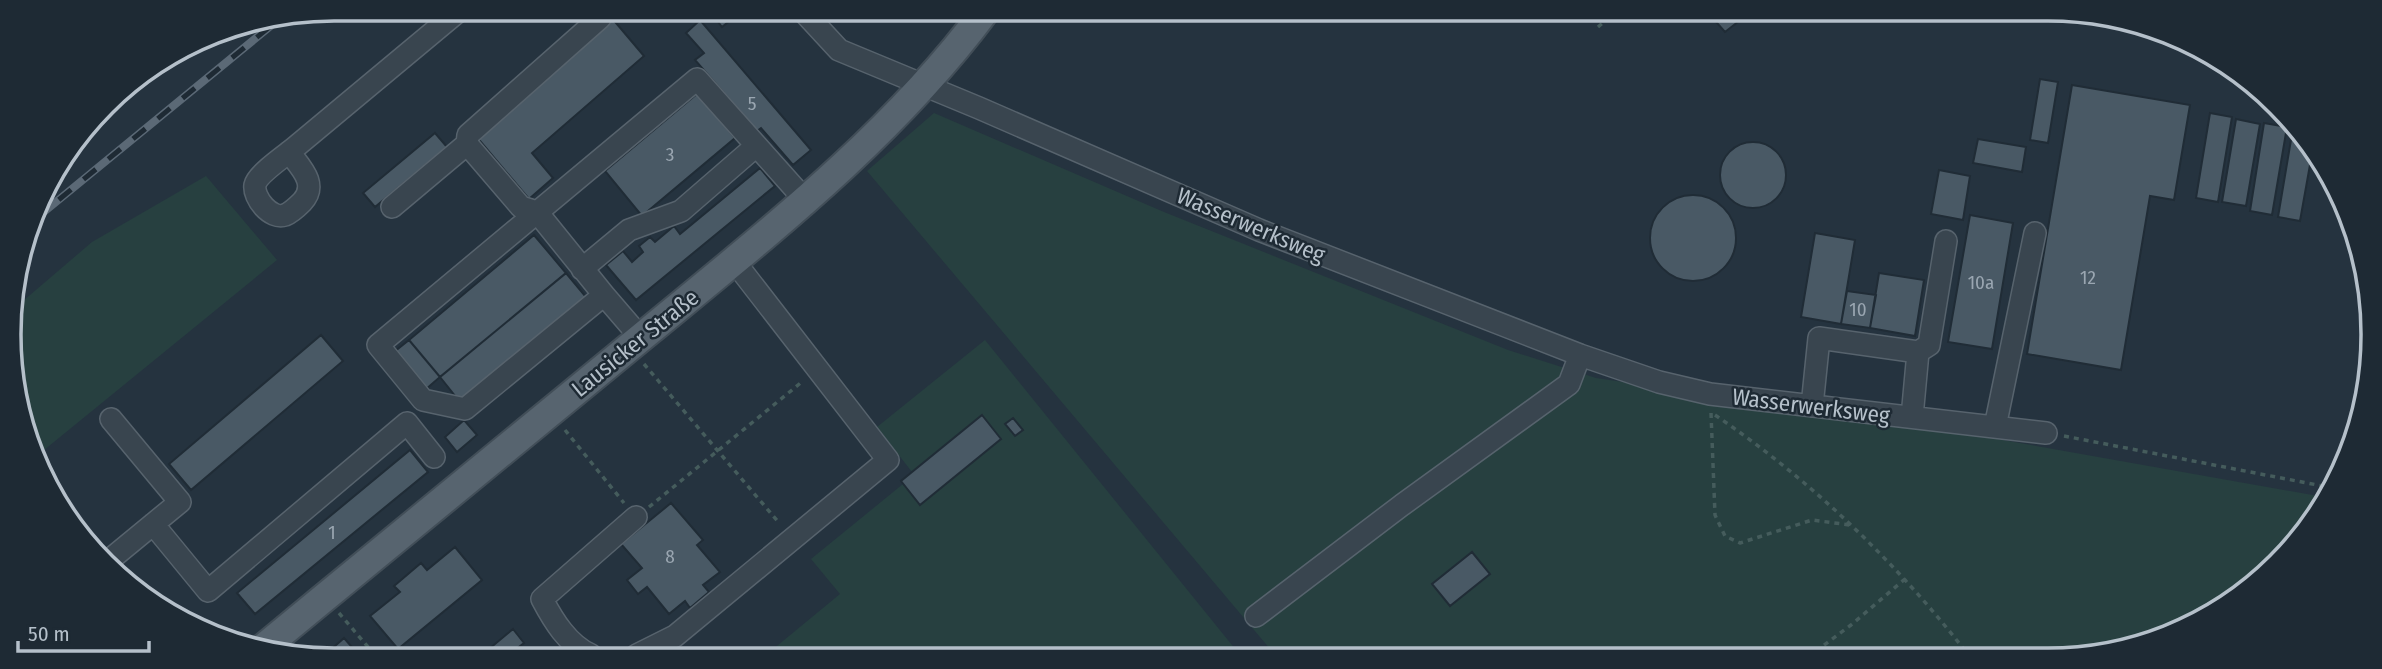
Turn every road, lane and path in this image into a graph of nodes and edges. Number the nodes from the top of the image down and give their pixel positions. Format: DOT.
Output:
graph roads {
  1 [pos="447,21"];
  2 [pos="597,21"];
  3 [pos="825,21"];
  4 [pos="977,21"];
  5 [pos="1605,21"];
  6 [pos="1598,27"];
  7 [pos="925,86"];
  8 [pos="467,144"];
  9 [pos="757,146"];
  10 [pos="289,152"];
  11 [pos="805,200"];
  12 [pos="392,207"];
  13 [pos="537,212"];
  14 [pos="2035,233"];
  15 [pos="1946,241"];
  16 [pos="734,261"];
  17 [pos="583,269"];
  18 [pos="604,295"];
  19 [pos="635,342"];
  20 [pos="1918,352"];
  21 [pos="1580,355"];
  22 [pos="817,370"];
  23 [pos="1710,403"];
  24 [pos="1812,406"];
  25 [pos="550,412"];
  26 [pos="1912,417"];
  27 [pos="111,419"];
  28 [pos="1995,427"];
  29 [pos="2046,433"];
  30 [pos="718,451"];
  31 [pos="434,457"];
  32 [pos="2322,486"];
  33 [pos="636,517"];
  34 [pos="153,524"];
  35 [pos="1852,525"];
  36 [pos="793,539"];
  37 [pos="114,557"];
  38 [pos="1905,579"];
  39 [pos="325,597"];
  40 [pos="1256,616"];
  41 [pos="271,642"];
  42 [pos="369,648"];
  43 [pos="577,648"];
  44 [pos="651,648"];
  45 [pos="1820,648"];
  46 [pos="1962,648"];
  1 -- 10 [label="street"];
  2 -- 8 [label="street"];
  3 -- 7 [label="street, Wasserwerksweg"];
  4 -- 7 [label="main road, Lausicker Straße"];
  5 -- 6 [label="path"];
  7 -- 11 [label="main road, Lausicker Straße"];
  7 -- 21 [label="street, Wasserwerksweg"];
  8 -- 12 [label="street"];
  8 -- 13 [label="street"];
  9 -- 11 [label="street"];
  9 -- 13 [label="street"];
  9 -- 17 [label="street"];
  11 -- 16 [label="main road, Lausicker Straße"];
  13 -- 17 [label="street"];
  13 -- 18 [label="street"];
  14 -- 28 [label="street"];
  15 -- 20 [label="street"];
  16 -- 19 [label="main road, Lausicker Straße"];
  16 -- 22 [label="street"];
  17 -- 18 [label="street"];
  18 -- 19 [label="street"];
  19 -- 25 [label="main road, Lausicker Straße"];
  19 -- 30 [label="path"];
  20 -- 24 [label="street"];
  20 -- 26 [label="street"];
  21 -- 23 [label="street, Wasserwerksweg"];
  21 -- 40 [label="street"];
  22 -- 30 [label="path"];
  22 -- 36 [label="street"];
  23 -- 24 [label="street, Wasserwerksweg"];
  23 -- 35 [label="path"];
  23 -- 35 [label="path"];
  24 -- 26 [label="street, Wasserwerksweg"];
  25 -- 33 [label="path"];
  25 -- 39 [label="main road, Lausicker Straße"];
  26 -- 28 [label="street, Wasserwerksweg"];
  27 -- 34 [label="street"];
  28 -- 29 [label="street, Wasserwerksweg"];
  29 -- 32 [label="path"];
  30 -- 33 [label="path"];
  30 -- 36 [label="path"];
  31 -- 34 [label="street"];
  33 -- 43 [label="street"];
  34 -- 37 [label="street"];
  35 -- 38 [label="path"];
  36 -- 44 [label="street"];
  38 -- 45 [label="path"];
  38 -- 46 [label="path"];
  39 -- 41 [label="main road, Lausicker Straße"];
  39 -- 42 [label="path"];
}
